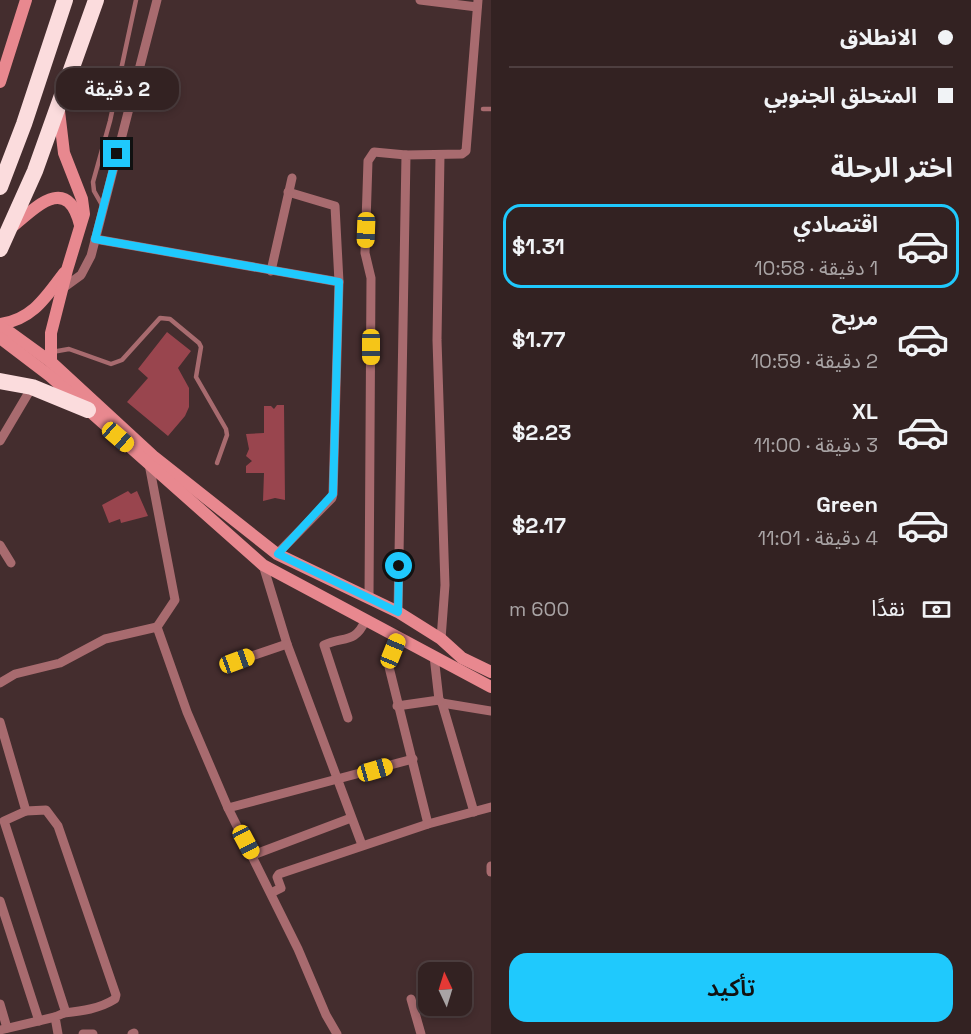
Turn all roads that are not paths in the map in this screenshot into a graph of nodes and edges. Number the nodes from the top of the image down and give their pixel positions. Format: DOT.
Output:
graph roads {
  1 [pos="26,0"];
  2 [pos="53,0"];
  3 [pos="65,0"];
  4 [pos="97,0"];
  5 [pos="136,0"];
  6 [pos="157,0"];
  7 [pos="420,0"];
  8 [pos="477,4"];
  9 [pos="0,82"];
  10 [pos="59,104"];
  11 [pos="483,109"];
  12 [pos="491,109"];
  13 [pos="24,124"];
  14 [pos="406,155"];
  15 [pos="440,155"];
  16 [pos="292,178"];
  17 [pos="0,187"];
  18 [pos="288,192"];
  19 [pos="104,207"];
  20 [pos="9,229"];
  21 [pos="81,229"];
  22 [pos="95,239"];
  23 [pos="0,249"];
  24 [pos="67,270"];
  25 [pos="271,271"];
  26 [pos="339,282"];
  27 [pos="63,288"];
  28 [pos="0,326"];
  29 [pos="0,338"];
  30 [pos="50,357"];
  31 [pos="0,381"];
  32 [pos="32,387"];
  33 [pos="88,410"];
  34 [pos="0,441"];
  35 [pos="149,464"];
  36 [pos="217,464"];
  37 [pos="0,545"];
  38 [pos="278,554"];
  39 [pos="11,563"];
  40 [pos="262,565"];
  41 [pos="306,568"];
  42 [pos="296,582"];
  43 [pos="369,598"];
  44 [pos="398,612"];
  45 [pos="365,621"];
  46 [pos="157,627"];
  47 [pos="398,638"];
  48 [pos="441,639"];
  49 [pos="287,644"];
  50 [pos="434,656"];
  51 [pos="237,661"];
  52 [pos="490,669"];
  53 [pos="0,682"];
  54 [pos="491,687"];
  55 [pos="440,702"];
  56 [pos="397,706"];
  57 [pos="491,711"];
  58 [pos="348,718"];
  59 [pos="0,722"];
  60 [pos="413,759"];
  61 [pos="337,781"];
  62 [pos="491,807"];
  63 [pos="228,808"];
  64 [pos="26,811"];
  65 [pos="474,812"];
  66 [pos="351,818"];
  67 [pos="428,824"];
  68 [pos="362,845"];
  69 [pos="253,855"];
  70 [pos="491,866"];
  71 [pos="491,872"];
  72 [pos="271,893"];
  73 [pos="0,902"];
  74 [pos="411,999"];
  75 [pos="0,1004"];
  76 [pos="60,1015"];
  77 [pos="39,1021"];
  78 [pos="4,1029"];
  79 [pos="58,1034"];
  80 [pos="83,1034"];
  81 [pos="93,1034"];
  82 [pos="338,1034"];
  83 [pos="421,1034"];
  1 -- 9 [label="main road"];
  2 -- 13 [label="highway"];
  3 -- 13 [label="highway"];
  4 -- 10 [label="highway"];
  5 -- 19 [label="lane"];
  6 -- 19 [label="street"];
  7 -- 8 [label="street"];
  8 -- 15 [label="street"];
  10 -- 20 [label="highway"];
  10 -- 21 [label="main road"];
  11 -- 12 [label="lane"];
  13 -- 17 [label="highway"];
  14 -- 15 [label="street"];
  14 -- 43 [label="street"];
  14 -- 44 [label="street"];
  15 -- 48 [label="street"];
  16 -- 18 [label="street"];
  18 -- 25 [label="street"];
  18 -- 26 [label="street"];
  19 -- 22 [label="street"];
  20 -- 21 [label="main road"];
  20 -- 23 [label="highway"];
  21 -- 24 [label="main road"];
  22 -- 25 [label="street"];
  22 -- 27 [label="street"];
  24 -- 27 [label="main road"];
  24 -- 28 [label="main road"];
  25 -- 26 [label="street"];
  26 -- 38 [label="street"];
  27 -- 30 [label="main road"];
  28 -- 30 [label="main road"];
  29 -- 33 [label="main road"];
  30 -- 36 [label="lane"];
  30 -- 38 [label="main road"];
  31 -- 32 [label="highway"];
  32 -- 33 [label="highway"];
  32 -- 34 [label="street"];
  33 -- 35 [label="main road"];
  35 -- 40 [label="main road"];
  35 -- 46 [label="street"];
  37 -- 39 [label="street"];
  38 -- 41 [label="main road"];
  40 -- 42 [label="main road"];
  40 -- 49 [label="street"];
  41 -- 42 [label="main road"];
  41 -- 43 [label="main road"];
  42 -- 45 [label="main road"];
  43 -- 44 [label="main road"];
  44 -- 48 [label="main road"];
  45 -- 47 [label="main road"];
  45 -- 58 [label="street"];
  46 -- 53 [label="street"];
  46 -- 63 [label="street"];
  47 -- 50 [label="main road"];
  47 -- 56 [label="street"];
  48 -- 52 [label="main road"];
  49 -- 51 [label="street"];
  49 -- 61 [label="street"];
  50 -- 54 [label="main road"];
  50 -- 55 [label="street"];
  55 -- 56 [label="street"];
  55 -- 57 [label="street"];
  55 -- 65 [label="street"];
  56 -- 60 [label="street"];
  59 -- 64 [label="street"];
  60 -- 61 [label="street"];
  60 -- 67 [label="street"];
  61 -- 63 [label="street"];
  61 -- 66 [label="street"];
  62 -- 65 [label="street"];
  63 -- 69 [label="street"];
  64 -- 76 [label="street"];
  64 -- 76 [label="street"];
  65 -- 67 [label="street"];
  66 -- 68 [label="street"];
  66 -- 69 [label="street"];
  67 -- 68 [label="street"];
  68 -- 72 [label="street"];
  69 -- 72 [label="street"];
  70 -- 71 [label="street"];
  72 -- 82 [label="street"];
  73 -- 77 [label="street"];
  74 -- 83 [label="street"];
  75 -- 78 [label="street"];
  76 -- 77 [label="street"];
  76 -- 79 [label="street"];
  77 -- 78 [label="street"];
  80 -- 81 [label="street"];
}
